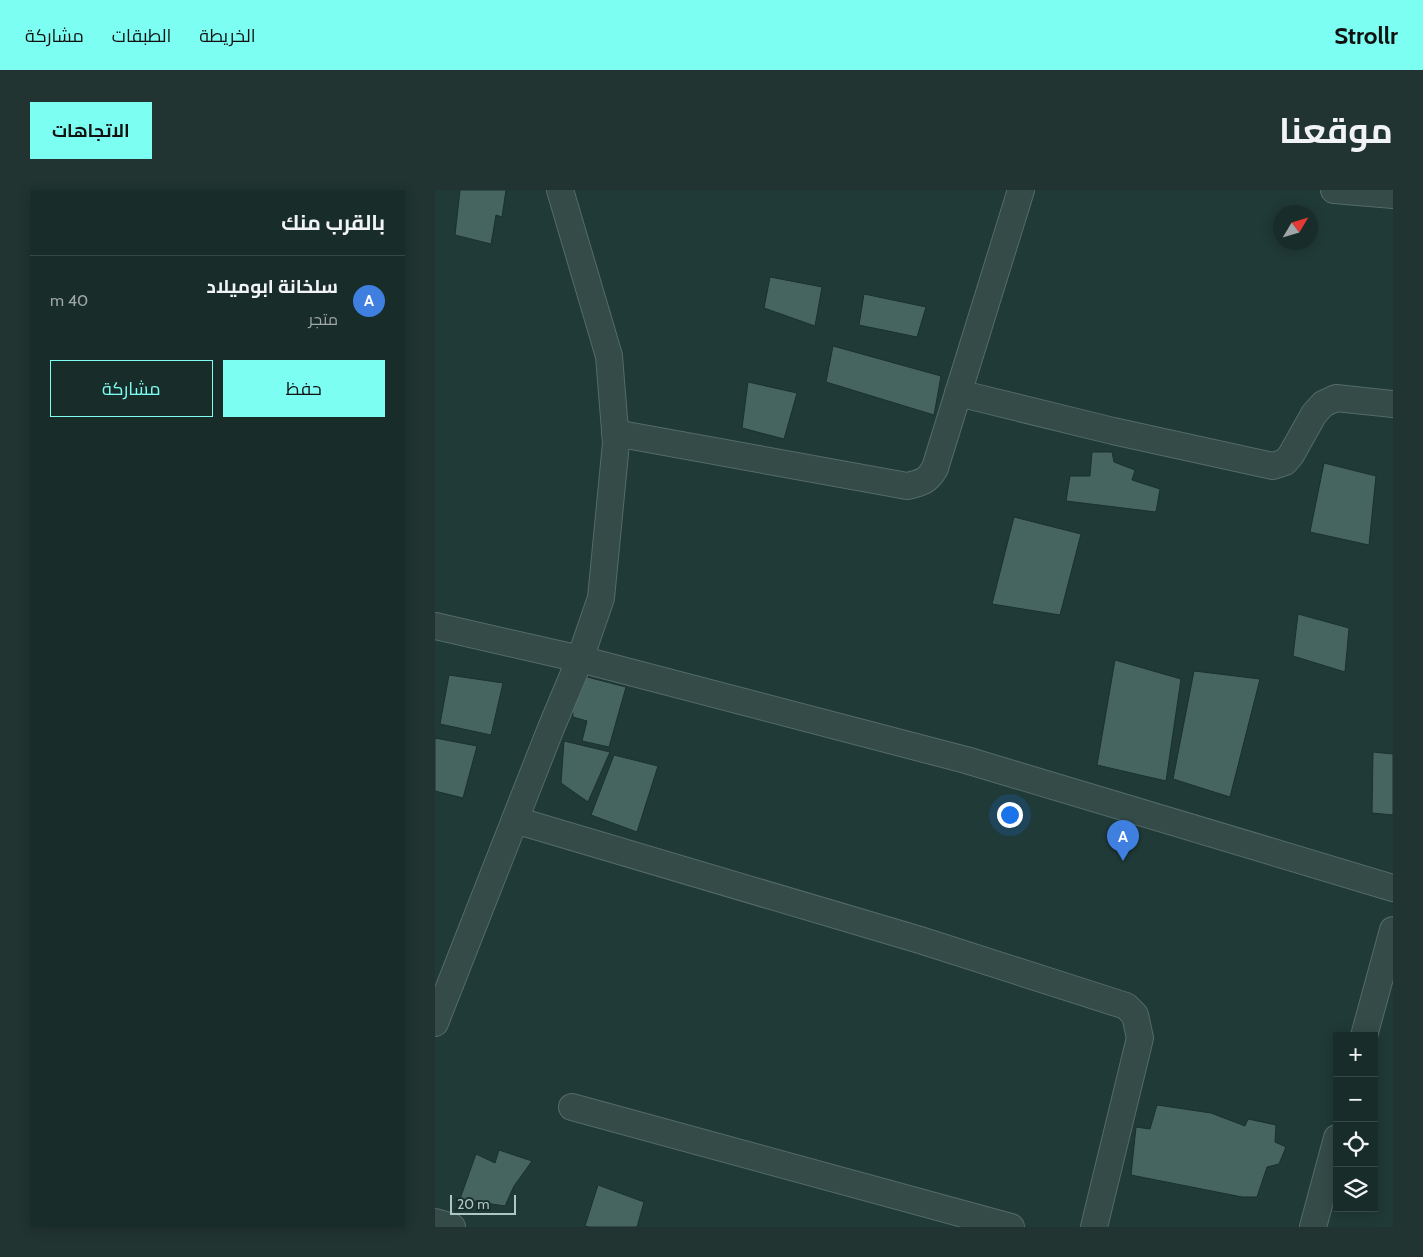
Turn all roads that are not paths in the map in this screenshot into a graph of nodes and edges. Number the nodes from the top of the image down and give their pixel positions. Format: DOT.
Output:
graph roads {
  1 [pos="560,190"];
  2 [pos="1021,190"];
  3 [pos="1334,190"];
  4 [pos="1393,195"];
  5 [pos="958,393"];
  6 [pos="1393,404"];
  7 [pos="615,433"];
  8 [pos="435,626"];
  9 [pos="580,659"];
  10 [pos="515,820"];
  11 [pos="1393,888"];
  12 [pos="1393,930"];
  13 [pos="435,1023"];
  14 [pos="1366,1032"];
  15 [pos="572,1107"];
  16 [pos="1333,1153"];
  17 [pos="435,1222"];
  18 [pos="451,1227"];
  19 [pos="1011,1227"];
  20 [pos="1094,1227"];
  21 [pos="1313,1227"];
  1 -- 7 [label="street"];
  2 -- 5 [label="street"];
  3 -- 4 [label="street"];
  5 -- 6 [label="street"];
  5 -- 7 [label="street"];
  7 -- 9 [label="street"];
  8 -- 9 [label="street"];
  9 -- 10 [label="street"];
  9 -- 11 [label="street"];
  10 -- 13 [label="street"];
  10 -- 20 [label="street"];
  12 -- 14 [label="street"];
  15 -- 19 [label="street"];
  16 -- 21 [label="street"];
  17 -- 18 [label="street"];
}
